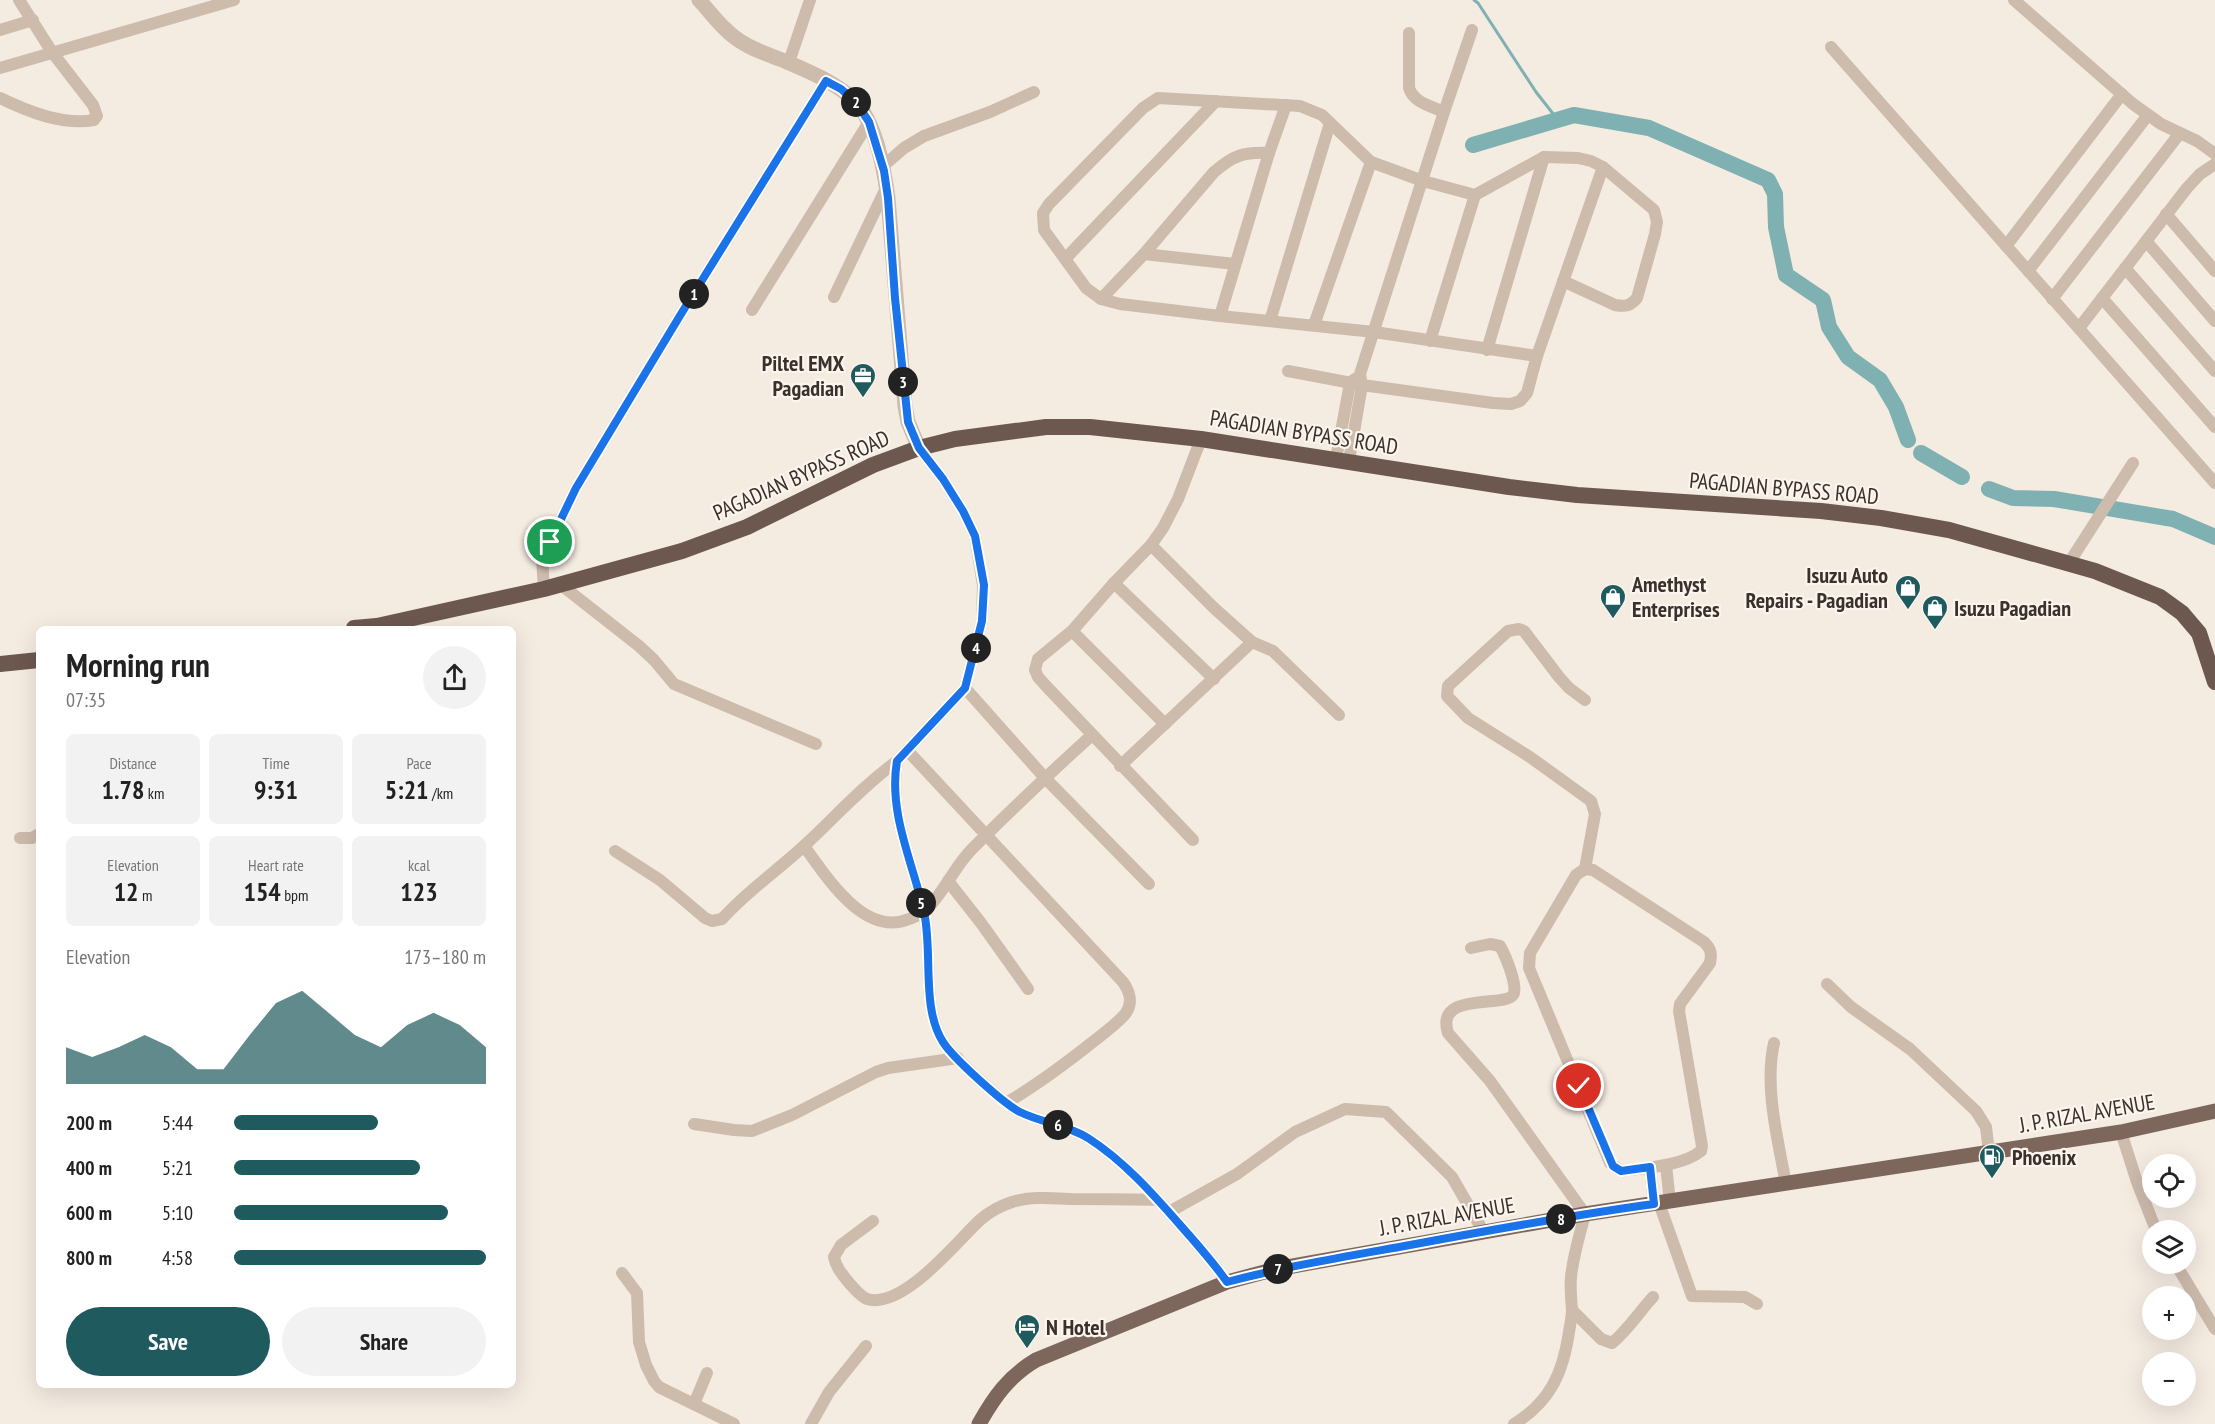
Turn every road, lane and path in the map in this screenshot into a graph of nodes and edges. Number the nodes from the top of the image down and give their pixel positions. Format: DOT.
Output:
graph roads {
  1 [pos="19,0"];
  2 [pos="234,0"];
  3 [pos="699,0"];
  4 [pos="810,0"];
  5 [pos="2014,0"];
  6 [pos="33,20"];
  7 [pos="0,30"];
  8 [pos="1472,30"];
  9 [pos="1409,33"];
  10 [pos="1831,47"];
  11 [pos="52,52"];
  12 [pos="789,62"];
  13 [pos="3,64"];
  14 [pos="826,81"];
  15 [pos="1034,92"];
  16 [pos="2122,94"];
  17 [pos="0,98"];
  18 [pos="1216,101"];
  19 [pos="1286,105"];
  20 [pos="1443,112"];
  21 [pos="2148,115"];
  22 [pos="869,122"];
  23 [pos="1330,123"];
  24 [pos="2180,133"];
  25 [pos="1269,153"];
  26 [pos="2215,154"];
  27 [pos="1544,157"];
  28 [pos="1371,162"];
  29 [pos="2215,164"];
  30 [pos="882,166"];
  31 [pos="1603,167"];
  32 [pos="1423,181"];
  33 [pos="886,188"];
  34 [pos="1475,195"];
  35 [pos="2166,214"];
  36 [pos="2146,241"];
  37 [pos="2006,246"];
  38 [pos="1144,254"];
  39 [pos="1066,258"];
  40 [pos="1235,264"];
  41 [pos="2125,268"];
  42 [pos="2028,271"];
  43 [pos="2215,271"];
  44 [pos="1563,281"];
  45 [pos="834,297"];
  46 [pos="2102,298"];
  47 [pos="1101,299"];
  48 [pos="2052,299"];
  49 [pos="752,310"];
  50 [pos="1220,316"];
  51 [pos="1270,321"];
  52 [pos="2215,321"];
  53 [pos="1314,325"];
  54 [pos="2079,328"];
  55 [pos="1374,332"];
  56 [pos="1430,341"];
  57 [pos="1487,350"];
  58 [pos="1537,356"];
  59 [pos="1288,371"];
  60 [pos="2215,371"];
  61 [pos="1358,381"];
  62 [pos="2215,427"];
  63 [pos="1201,439"];
  64 [pos="919,448"];
  65 [pos="1342,460"];
  66 [pos="2133,464"];
  67 [pos="2215,483"];
  68 [pos="1151,545"];
  69 [pos="2069,563"];
  70 [pos="1114,583"];
  71 [pos="552,587"];
  72 [pos="382,626"];
  73 [pos="1072,631"];
  74 [pos="1252,642"];
  75 [pos="36,660"];
  76 [pos="0,664"];
  77 [pos="1214,678"];
  78 [pos="2215,682"];
  79 [pos="965,688"];
  80 [pos="1585,700"];
  81 [pos="1339,715"];
  82 [pos="1165,724"];
  83 [pos="1092,735"];
  84 [pos="816,744"];
  85 [pos="907,750"];
  86 [pos="897,761"];
  87 [pos="1120,766"];
  88 [pos="1045,778"];
  89 [pos="987,834"];
  90 [pos="36,836"];
  91 [pos="20,838"];
  92 [pos="1193,840"];
  93 [pos="804,846"];
  94 [pos="615,851"];
  95 [pos="1586,869"];
  96 [pos="948,882"];
  97 [pos="1149,884"];
  98 [pos="924,913"];
  99 [pos="1471,948"];
  100 [pos="1827,984"];
  101 [pos="1028,989"];
  102 [pos="1774,1043"];
  103 [pos="958,1058"];
  104 [pos="1006,1103"];
  105 [pos="2215,1111"];
  106 [pos="694,1124"];
  107 [pos="2121,1132"];
  108 [pos="1989,1152"];
  109 [pos="1666,1165"];
  110 [pos="1650,1167"];
  111 [pos="1785,1184"];
  112 [pos="1158,1200"];
  113 [pos="1661,1203"];
  114 [pos="1169,1212"];
  115 [pos="1585,1214"];
  116 [pos="2152,1220"];
  117 [pos="873,1221"];
  118 [pos="1483,1231"];
  119 [pos="622,1273"];
  120 [pos="2182,1274"];
  121 [pos="1227,1282"];
  122 [pos="1653,1297"];
  123 [pos="1758,1304"];
  124 [pos="1572,1310"];
  125 [pos="2215,1329"];
  126 [pos="866,1346"];
  127 [pos="708,1373"];
  128 [pos="694,1404"];
  129 [pos="732,1423"];
  130 [pos="811,1424"];
  131 [pos="979,1424"];
  132 [pos="1514,1424"];
  1 -- 6 [label="street"];
  2 -- 11 [label="street"];
  3 -- 12 [label="street"];
  4 -- 12 [label="street"];
  5 -- 16 [label="street"];
  6 -- 7 [label="street"];
  6 -- 11 [label="street"];
  8 -- 20 [label="street"];
  9 -- 20 [label="street"];
  10 -- 37 [label="street"];
  11 -- 13 [label="street"];
  11 -- 17 [label="street"];
  12 -- 14 [label="street"];
  14 -- 22 [label="street"];
  14 -- 71 [label="street"];
  15 -- 30 [label="street"];
  16 -- 21 [label="street"];
  16 -- 37 [label="street"];
  18 -- 19 [label="street"];
  18 -- 39 [label="street"];
  18 -- 39 [label="street"];
  19 -- 23 [label="street"];
  19 -- 25 [label="street"];
  20 -- 32 [label="street"];
  21 -- 24 [label="street"];
  21 -- 42 [label="street"];
  22 -- 30 [label="street"];
  22 -- 49 [label="street"];
  23 -- 28 [label="street"];
  23 -- 51 [label="street"];
  24 -- 26 [label="street"];
  24 -- 48 [label="street"];
  25 -- 38 [label="street"];
  25 -- 40 [label="street"];
  27 -- 31 [label="street"];
  27 -- 34 [label="street"];
  27 -- 57 [label="street"];
  28 -- 32 [label="street"];
  28 -- 53 [label="street"];
  29 -- 35 [label="street"];
  30 -- 33 [label="street"];
  31 -- 44 [label="street"];
  31 -- 44 [label="street"];
  32 -- 34 [label="street"];
  32 -- 55 [label="street"];
  33 -- 45 [label="street"];
  33 -- 64 [label="street"];
  34 -- 56 [label="street"];
  35 -- 36 [label="street"];
  35 -- 43 [label="street"];
  36 -- 41 [label="street"];
  36 -- 52 [label="street"];
  37 -- 42 [label="street"];
  38 -- 40 [label="street"];
  38 -- 47 [label="street"];
  39 -- 47 [label="street"];
  40 -- 50 [label="street"];
  41 -- 46 [label="street"];
  41 -- 60 [label="street"];
  42 -- 48 [label="street"];
  44 -- 58 [label="street"];
  46 -- 54 [label="street"];
  46 -- 62 [label="street"];
  47 -- 50 [label="street"];
  48 -- 54 [label="street"];
  50 -- 51 [label="street"];
  51 -- 53 [label="street"];
  53 -- 55 [label="street"];
  54 -- 67 [label="street"];
  55 -- 56 [label="street"];
  55 -- 61 [label="street"];
  56 -- 57 [label="street"];
  57 -- 58 [label="street"];
  58 -- 61 [label="street"];
  59 -- 61 [label="street"];
  61 -- 65 [label="street"];
  63 -- 64 [label="highway, PAGADIAN BYPASS ROAD"];
  63 -- 65 [label="highway, PAGADIAN BYPASS ROAD"];
  63 -- 68 [label="street"];
  64 -- 71 [label="highway, PAGADIAN BYPASS ROAD"];
  64 -- 79 [label="street"];
  65 -- 69 [label="highway, PAGADIAN BYPASS ROAD"];
  66 -- 69 [label="street"];
  68 -- 70 [label="street"];
  68 -- 74 [label="street"];
  69 -- 78 [label="highway, PAGADIAN BYPASS ROAD"];
  70 -- 73 [label="street"];
  70 -- 77 [label="street"];
  71 -- 72 [label="highway, PAGADIAN BYPASS ROAD"];
  71 -- 84 [label="street"];
  73 -- 82 [label="street"];
  73 -- 83 [label="street"];
  74 -- 77 [label="street"];
  74 -- 81 [label="street"];
  75 -- 76 [label="highway"];
  77 -- 82 [label="street"];
  79 -- 85 [label="street"];
  79 -- 88 [label="street"];
  80 -- 95 [label="street"];
  82 -- 87 [label="street"];
  83 -- 87 [label="street"];
  83 -- 88 [label="street"];
  85 -- 86 [label="street"];
  85 -- 89 [label="street"];
  86 -- 93 [label="street"];
  86 -- 98 [label="street"];
  87 -- 92 [label="street"];
  88 -- 89 [label="street"];
  88 -- 97 [label="street"];
  89 -- 96 [label="street"];
  89 -- 104 [label="street"];
  90 -- 91 [label="street"];
  93 -- 94 [label="street"];
  93 -- 98 [label="street"];
  95 -- 109 [label="street"];
  95 -- 110 [label="street"];
  96 -- 98 [label="street"];
  96 -- 101 [label="street"];
  98 -- 103 [label="street"];
  99 -- 115 [label="street"];
  100 -- 108 [label="street"];
  102 -- 111 [label="street"];
  103 -- 104 [label="street"];
  103 -- 106 [label="street"];
  104 -- 112 [label="street"];
  105 -- 107 [label="main road, J. P. RIZAL AVENUE"];
  107 -- 108 [label="main road, J. P. RIZAL AVENUE"];
  107 -- 116 [label="street"];
  108 -- 111 [label="main road, J. P. RIZAL AVENUE"];
  109 -- 110 [label="street"];
  109 -- 113 [label="street"];
  110 -- 113 [label="street"];
  111 -- 113 [label="main road, J. P. RIZAL AVENUE"];
  112 -- 114 [label="street"];
  112 -- 117 [label="street"];
  113 -- 115 [label="main road, J. P. RIZAL AVENUE"];
  113 -- 123 [label="street"];
  114 -- 118 [label="street"];
  114 -- 121 [label="street"];
  115 -- 118 [label="main road, J. P. RIZAL AVENUE"];
  115 -- 124 [label="street"];
  118 -- 121 [label="main road, J. P. RIZAL AVENUE"];
  119 -- 128 [label="street"];
  120 -- 125 [label="street"];
  121 -- 131 [label="main road, J. P. RIZAL AVENUE"];
  122 -- 124 [label="street"];
  124 -- 132 [label="street"];
  126 -- 130 [label="street"];
  127 -- 128 [label="street"];
  128 -- 129 [label="street"];
}
